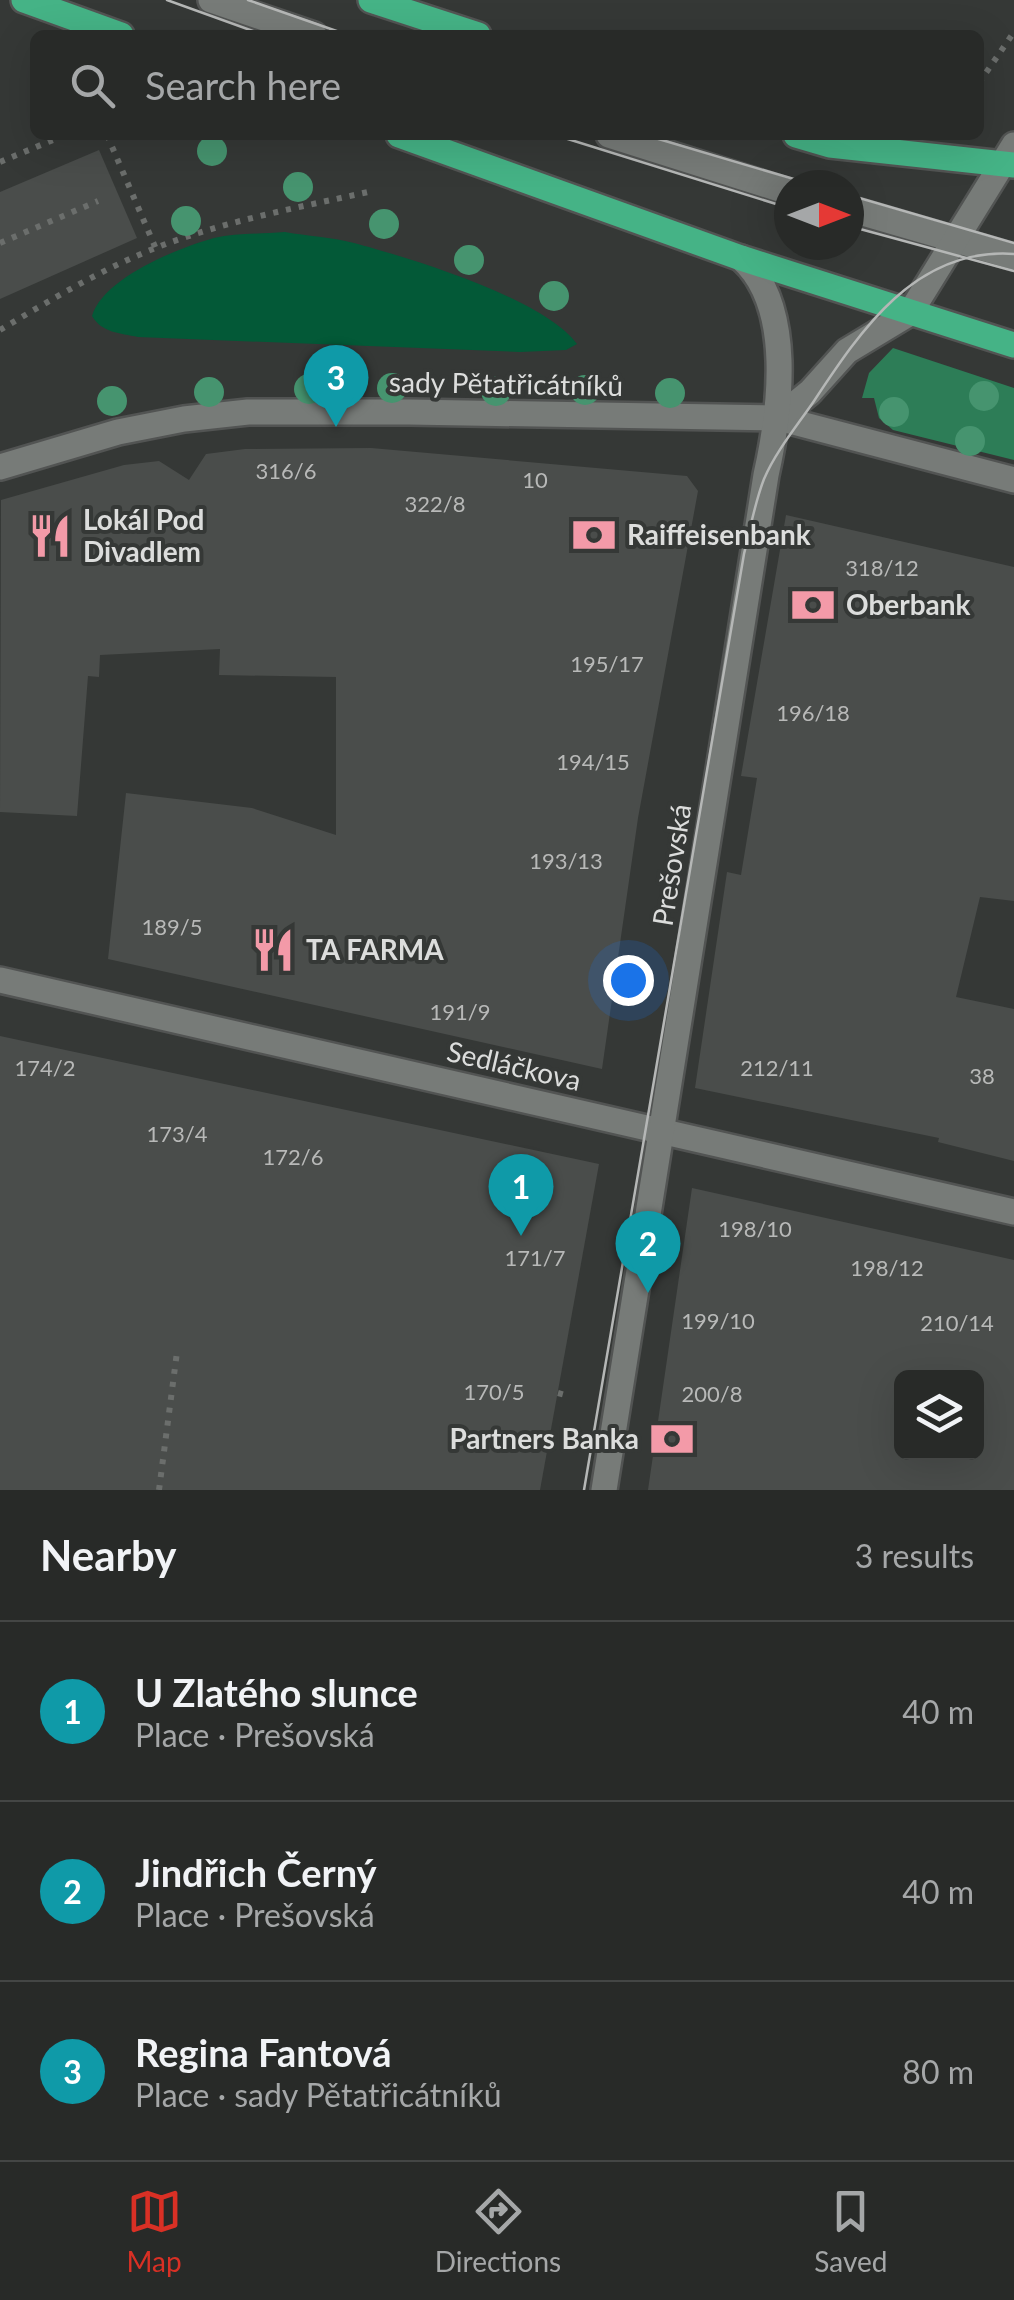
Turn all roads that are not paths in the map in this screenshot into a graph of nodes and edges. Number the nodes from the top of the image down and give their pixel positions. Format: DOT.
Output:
graph roads {
  1 [pos="24,0"];
  2 [pos="211,0"];
  3 [pos="371,0"];
  4 [pos="107,30"];
  5 [pos="299,30"];
  6 [pos="463,30"];
  7 [pos="413,140"];
  8 [pos="625,140"];
  9 [pos="813,140"];
  10 [pos="1010,157"];
  11 [pos="774,187"];
  12 [pos="864,213"];
  13 [pos="955,240"];
  14 [pos="1014,257"];
  15 [pos="741,258"];
  16 [pos="910,313"];
  17 [pos="1014,346"];
  18 [pos="778,418"];
  19 [pos="0,467"];
  20 [pos="1014,480"];
  21 [pos="0,980"];
  22 [pos="659,1130"];
  23 [pos="1014,1212"];
  24 [pos="604,1490"];
  1 -- 4 [label="main road"];
  2 -- 5 [label="street"];
  3 -- 6 [label="main road"];
  7 -- 15 [label="main road"];
  8 -- 11 [label="street"];
  9 -- 10 [label="main road"];
  10 -- 13 [label="street"];
  12 -- 13 [label="street"];
  13 -- 14 [label="street"];
  13 -- 16 [label="street"];
  15 -- 16 [label="main road"];
  15 -- 18 [label="street, Prešovská"];
  16 -- 17 [label="main road"];
  16 -- 18 [label="street"];
  18 -- 19 [label="street, sady Pětatřicátníků"];
  18 -- 20 [label="street, sady Pětatřicátníků"];
  18 -- 22 [label="street, Prešovská"];
  21 -- 22 [label="street, Sedláčkova"];
  22 -- 23 [label="street, Sedláčkova"];
  22 -- 24 [label="street, Prešovská"];
}
